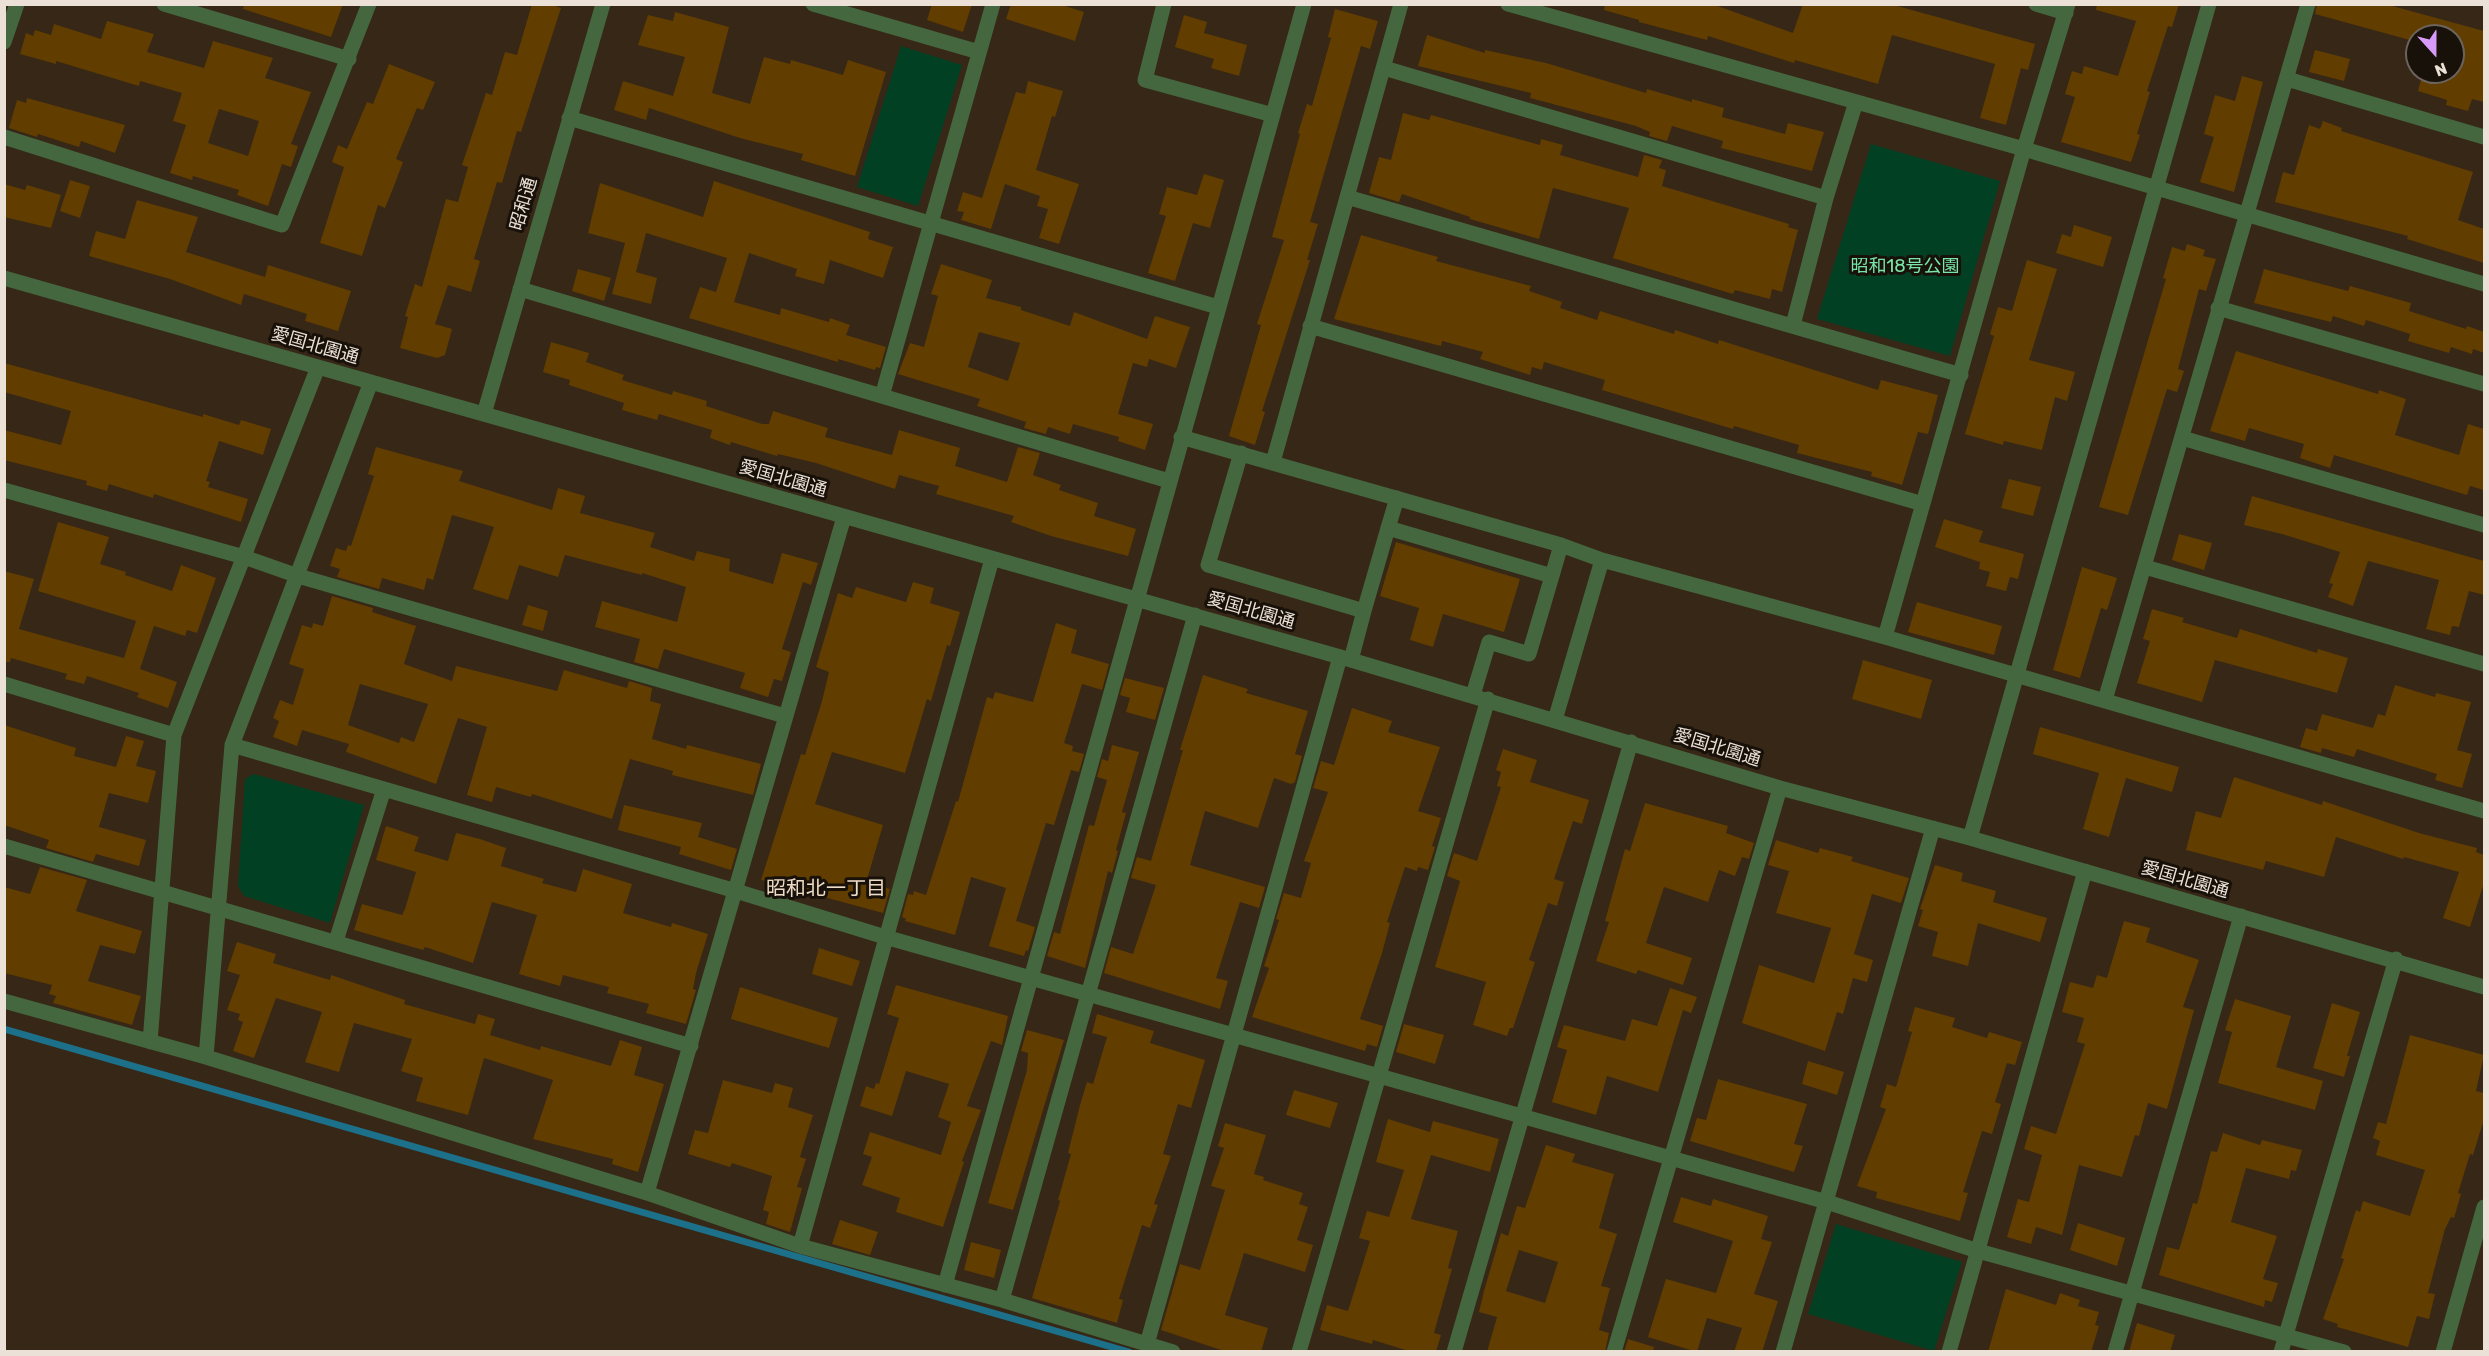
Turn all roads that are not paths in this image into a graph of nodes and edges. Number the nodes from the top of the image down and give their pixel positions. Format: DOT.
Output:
graph roads {
  1 [pos="17,4"];
  2 [pos="164,4"];
  3 [pos="369,4"];
  4 [pos="603,4"];
  5 [pos="813,4"];
  6 [pos="993,4"];
  7 [pos="1164,4"];
  8 [pos="1304,4"];
  9 [pos="1401,4"];
  10 [pos="1508,4"];
  11 [pos="2036,4"];
  12 [pos="2209,4"];
  13 [pos="2308,4"];
  14 [pos="2067,9"];
  15 [pos="4,42"];
  16 [pos="979,52"];
  17 [pos="349,59"];
  18 [pos="1384,68"];
  19 [pos="2287,80"];
  20 [pos="1856,102"];
  21 [pos="1273,115"];
  22 [pos="570,118"];
  23 [pos="4,137"];
  24 [pos="2484,137"];
  25 [pos="2024,148"];
  26 [pos="2156,188"];
  27 [pos="1347,197"];
  28 [pos="1826,198"];
  29 [pos="2246,216"];
  30 [pos="931,223"];
  31 [pos="4,278"];
  32 [pos="2484,284"];
  33 [pos="520,289"];
  34 [pos="1218,307"];
  35 [pos="2218,308"];
  36 [pos="1310,326"];
  37 [pos="1793,326"];
  38 [pos="318,367"];
  39 [pos="1961,375"];
  40 [pos="371,382"];
  41 [pos="2484,384"];
  42 [pos="882,396"];
  43 [pos="484,414"];
  44 [pos="1181,436"];
  45 [pos="2182,438"];
  46 [pos="1241,453"];
  47 [pos="1273,462"];
  48 [pos="1169,481"];
  49 [pos="4,490"];
  50 [pos="1397,498"];
  51 [pos="1923,504"];
  52 [pos="844,517"];
  53 [pos="2484,525"];
  54 [pos="1388,528"];
  55 [pos="1561,545"];
  56 [pos="244,557"];
  57 [pos="992,559"];
  58 [pos="1602,560"];
  59 [pos="2145,567"];
  60 [pos="298,576"];
  61 [pos="1552,576"];
  62 [pos="1137,601"];
  63 [pos="1364,611"];
  64 [pos="1195,615"];
  65 [pos="1885,637"];
  66 [pos="1346,658"];
  67 [pos="2484,664"];
  68 [pos="2016,676"];
  69 [pos="4,684"];
  70 [pos="1480,697"];
  71 [pos="2105,700"];
  72 [pos="785,716"];
  73 [pos="1556,720"];
  74 [pos="174,735"];
  75 [pos="1631,742"];
  76 [pos="232,746"];
  77 [pos="1780,788"];
  78 [pos="384,789"];
  79 [pos="2484,811"];
  80 [pos="1933,828"];
  81 [pos="1970,838"];
  82 [pos="4,846"];
  83 [pos="2085,871"];
  84 [pos="736,891"];
  85 [pos="162,892"];
  86 [pos="220,908"];
  87 [pos="2241,916"];
  88 [pos="885,937"];
  89 [pos="336,941"];
  90 [pos="2396,959"];
  91 [pos="1031,978"];
  92 [pos="2484,987"];
  93 [pos="1088,995"];
  94 [pos="4,1001"];
  95 [pos="1233,1035"];
  96 [pos="150,1041"];
  97 [pos="691,1046"];
  98 [pos="206,1057"];
  99 [pos="1377,1076"];
  100 [pos="1523,1117"];
  101 [pos="1671,1160"];
  102 [pos="647,1192"];
  103 [pos="1827,1202"];
  104 [pos="2484,1207"];
  105 [pos="800,1246"];
  106 [pos="1978,1251"];
  107 [pos="945,1285"];
  108 [pos="2131,1294"];
  109 [pos="1002,1300"];
  110 [pos="2286,1335"];
  111 [pos="1147,1344"];
  112 [pos="1173,1352"];
  113 [pos="1299,1352"];
  114 [pos="1454,1352"];
  115 [pos="1614,1352"];
  116 [pos="1782,1352"];
  117 [pos="1949,1352"];
  118 [pos="2115,1352"];
  119 [pos="2282,1352"];
  120 [pos="2344,1352"];
  121 [pos="2443,1352"];
  1 -- 15 [label="street"];
  2 -- 17 [label="street"];
  3 -- 17 [label="street"];
  4 -- 22 [label="street, 昭和通"];
  5 -- 16 [label="street"];
  6 -- 16 [label="street"];
  7 -- 21 [label="street"];
  8 -- 21 [label="street"];
  9 -- 18 [label="street"];
  10 -- 20 [label="street"];
  11 -- 14 [label="street"];
  12 -- 26 [label="street"];
  13 -- 19 [label="street"];
  14 -- 25 [label="street"];
  16 -- 30 [label="street"];
  17 -- 23 [label="street"];
  18 -- 27 [label="street"];
  18 -- 28 [label="street"];
  19 -- 24 [label="street"];
  19 -- 29 [label="street"];
  20 -- 25 [label="street"];
  20 -- 28 [label="street"];
  21 -- 34 [label="street"];
  22 -- 30 [label="street"];
  22 -- 33 [label="street, 昭和通"];
  25 -- 26 [label="street"];
  25 -- 39 [label="street"];
  26 -- 29 [label="street"];
  26 -- 68 [label="street"];
  27 -- 36 [label="street"];
  27 -- 37 [label="street"];
  28 -- 37 [label="street"];
  29 -- 32 [label="street"];
  29 -- 35 [label="street"];
  30 -- 34 [label="street"];
  30 -- 42 [label="street"];
  31 -- 38 [label="street, 愛国北園通"];
  33 -- 42 [label="street"];
  33 -- 43 [label="street, 昭和通"];
  34 -- 44 [label="street"];
  35 -- 41 [label="street"];
  35 -- 45 [label="street"];
  36 -- 47 [label="street"];
  36 -- 51 [label="street"];
  37 -- 39 [label="street"];
  38 -- 40 [label="street, 愛国北園通"];
  38 -- 56 [label="street"];
  39 -- 51 [label="street"];
  40 -- 43 [label="street, 愛国北園通"];
  40 -- 60 [label="street"];
  42 -- 48 [label="street"];
  43 -- 52 [label="street, 愛国北園通"];
  44 -- 46 [label="street"];
  44 -- 48 [label="street"];
  45 -- 53 [label="street"];
  45 -- 59 [label="street"];
  46 -- 47 [label="street"];
  46 -- 63 [label="street"];
  47 -- 50 [label="street"];
  48 -- 62 [label="street"];
  49 -- 56 [label="street"];
  50 -- 54 [label="street"];
  50 -- 55 [label="street"];
  51 -- 65 [label="street"];
  52 -- 57 [label="street, 愛国北園通"];
  52 -- 72 [label="street"];
  54 -- 61 [label="street"];
  54 -- 63 [label="street"];
  55 -- 58 [label="street"];
  55 -- 61 [label="street"];
  56 -- 60 [label="street"];
  56 -- 74 [label="street"];
  57 -- 62 [label="street, 愛国北園通"];
  57 -- 88 [label="street"];
  58 -- 65 [label="street"];
  58 -- 73 [label="street"];
  59 -- 67 [label="street"];
  59 -- 71 [label="street"];
  60 -- 72 [label="street"];
  60 -- 76 [label="street"];
  61 -- 70 [label="street"];
  62 -- 64 [label="street, 愛国北園通"];
  62 -- 91 [label="street"];
  63 -- 66 [label="street"];
  64 -- 66 [label="street, 愛国北園通"];
  64 -- 93 [label="street"];
  65 -- 68 [label="street"];
  66 -- 70 [label="street, 愛国北園通"];
  66 -- 95 [label="street"];
  68 -- 71 [label="street"];
  68 -- 81 [label="street"];
  69 -- 74 [label="street"];
  70 -- 73 [label="street, 愛国北園通"];
  70 -- 99 [label="street"];
  71 -- 79 [label="street"];
  72 -- 84 [label="street"];
  73 -- 75 [label="street, 愛国北園通"];
  74 -- 85 [label="street"];
  75 -- 77 [label="street, 愛国北園通"];
  75 -- 100 [label="street"];
  76 -- 78 [label="street"];
  76 -- 86 [label="street"];
  77 -- 80 [label="street, 愛国北園通"];
  77 -- 101 [label="street"];
  78 -- 84 [label="street"];
  78 -- 89 [label="street"];
  80 -- 81 [label="street, 愛国北園通"];
  80 -- 103 [label="street"];
  81 -- 83 [label="street, 愛国北園通"];
  82 -- 85 [label="street"];
  83 -- 87 [label="street, 愛国北園通"];
  83 -- 106 [label="street"];
  84 -- 88 [label="street"];
  84 -- 97 [label="street"];
  85 -- 86 [label="street"];
  85 -- 96 [label="street"];
  86 -- 89 [label="street"];
  86 -- 98 [label="street"];
  87 -- 90 [label="street, 愛国北園通"];
  87 -- 108 [label="street"];
  88 -- 91 [label="street"];
  88 -- 105 [label="street"];
  89 -- 97 [label="street"];
  90 -- 92 [label="street, 愛国北園通"];
  90 -- 110 [label="street"];
  91 -- 93 [label="street"];
  91 -- 107 [label="street"];
  93 -- 95 [label="street"];
  93 -- 109 [label="street"];
  94 -- 96 [label="street"];
  95 -- 99 [label="street"];
  95 -- 111 [label="street"];
  96 -- 98 [label="street"];
  97 -- 102 [label="street"];
  98 -- 102 [label="street"];
  99 -- 100 [label="street"];
  99 -- 113 [label="street"];
  100 -- 101 [label="street"];
  100 -- 114 [label="street"];
  101 -- 103 [label="street"];
  101 -- 115 [label="street"];
  102 -- 105 [label="street"];
  103 -- 106 [label="street"];
  103 -- 116 [label="street"];
  104 -- 121 [label="street"];
  105 -- 107 [label="street"];
  106 -- 108 [label="street"];
  106 -- 117 [label="street"];
  107 -- 109 [label="street"];
  108 -- 110 [label="street"];
  108 -- 118 [label="street"];
  109 -- 111 [label="street"];
  110 -- 119 [label="street"];
  110 -- 120 [label="street"];
  111 -- 112 [label="street"];
}
